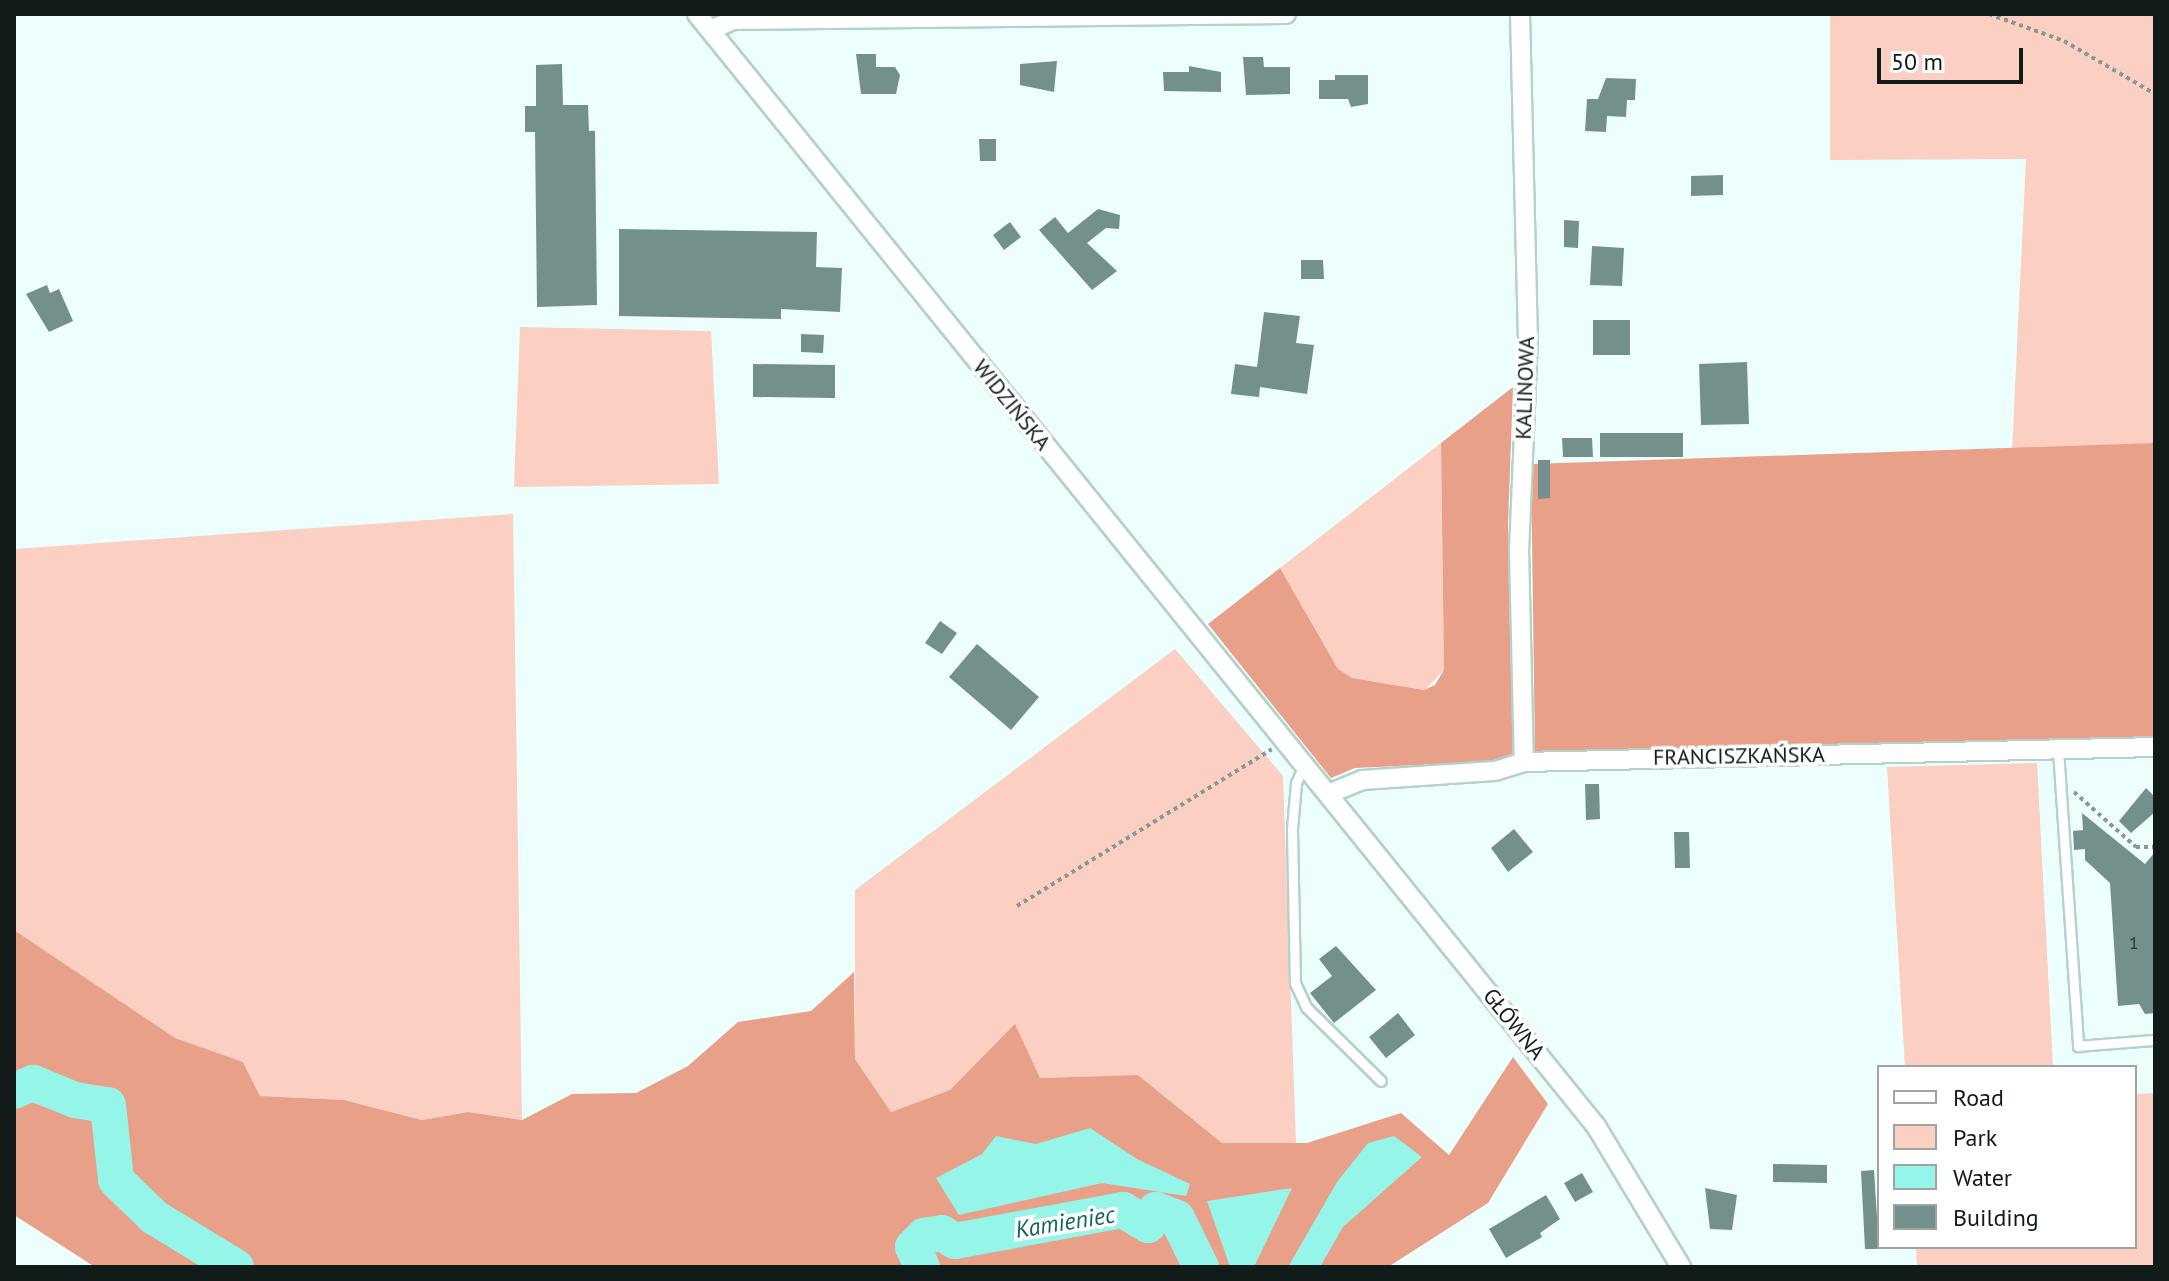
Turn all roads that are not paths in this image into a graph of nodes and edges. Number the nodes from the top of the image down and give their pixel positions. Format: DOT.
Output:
graph roads {
  1 [pos="697,14"];
  2 [pos="1286,14"];
  3 [pos="1520,14"];
  4 [pos="710,30"];
  5 [pos="2155,747"];
  6 [pos="2058,750"];
  7 [pos="1524,762"];
  8 [pos="1304,765"];
  9 [pos="1328,794"];
  10 [pos="2155,1040"];
  11 [pos="1381,1081"];
  12 [pos="1681,1267"];
  1 -- 4 [label="street, WIDZIŃSKA"];
  2 -- 4 [label="street"];
  3 -- 7 [label="street, KALINOWA"];
  4 -- 8 [label="street, WIDZIŃSKA"];
  5 -- 6 [label="street, FRANCISZKAŃSKA"];
  6 -- 7 [label="street, FRANCISZKAŃSKA"];
  6 -- 10 [label="lane"];
  7 -- 9 [label="street, FRANCISZKAŃSKA"];
  8 -- 9 [label="street, WIDZIŃSKA"];
  8 -- 11 [label="lane"];
  9 -- 12 [label="street, GŁÓWNA"];
}
